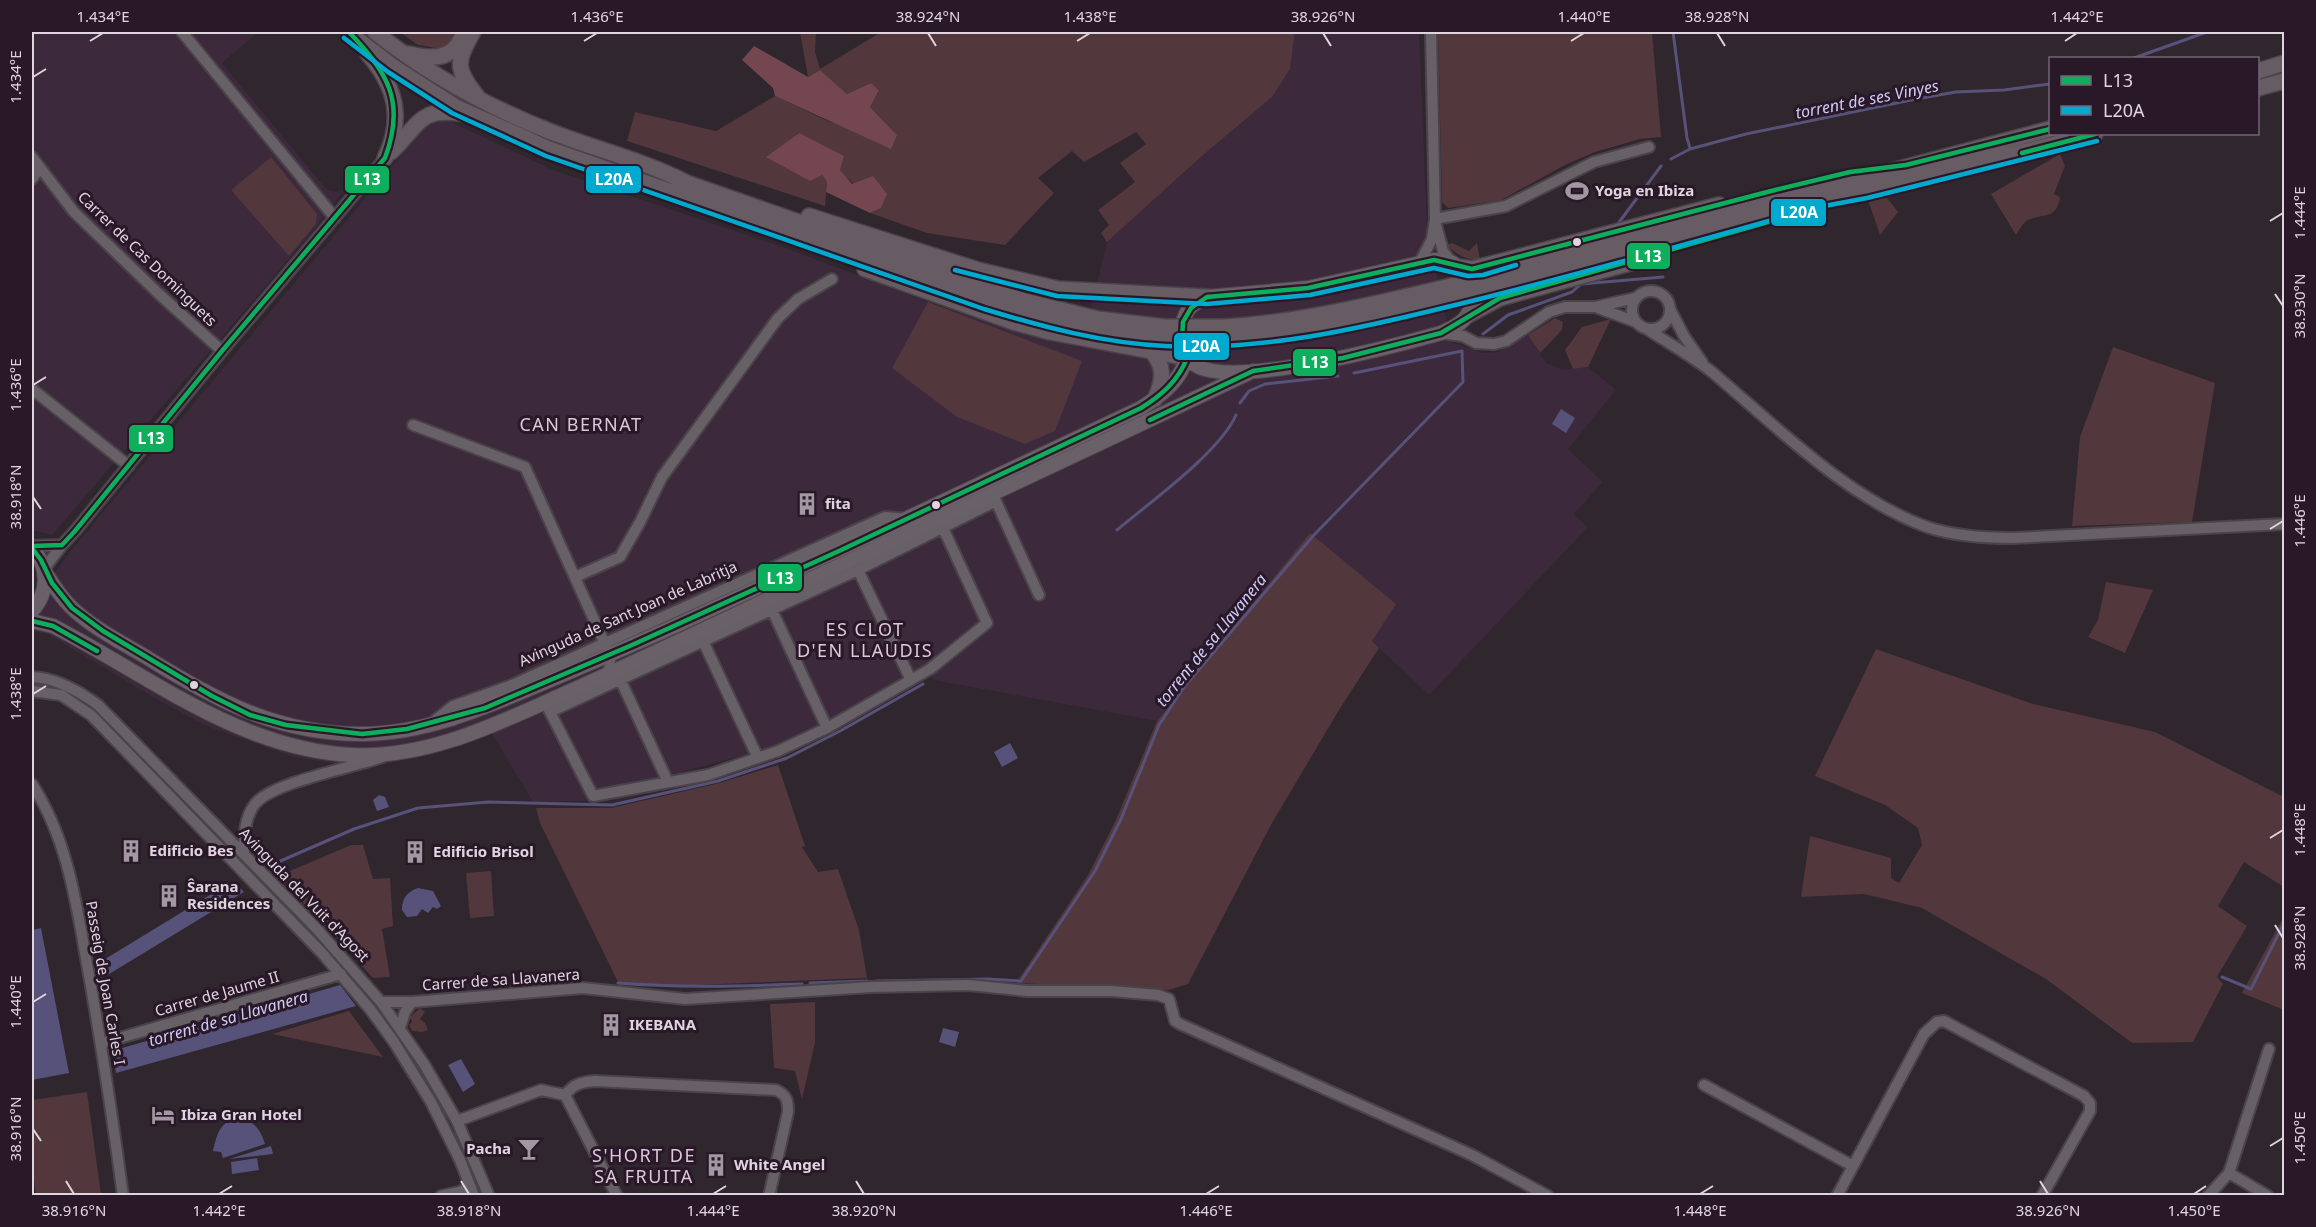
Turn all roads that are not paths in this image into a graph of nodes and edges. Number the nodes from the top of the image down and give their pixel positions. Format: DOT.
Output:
graph roads {
  1 [pos="182,32"];
  2 [pos="375,32"];
  3 [pos="463,32"];
  4 [pos="473,32"];
  5 [pos="1431,32"];
  6 [pos="351,34"];
  7 [pos="403,53"];
  8 [pos="2284,63"];
  9 [pos="2259,71"];
  10 [pos="2284,81"];
  11 [pos="2259,88"];
  12 [pos="481,100"];
  13 [pos="473,116"];
  14 [pos="2049,129"];
  15 [pos="2091,135"];
  16 [pos="1649,147"];
  17 [pos="32,157"];
  18 [pos="385,158"];
  19 [pos="1906,165"];
  20 [pos="39,170"];
  21 [pos="669,174"];
  22 [pos="32,179"];
  23 [pos="1865,191"];
  24 [pos="676,195"];
  25 [pos="335,218"];
  26 [pos="1435,219"];
  27 [pos="1420,262"];
  28 [pos="1455,265"];
  29 [pos="832,279"];
  30 [pos="1489,284"];
  31 [pos="1207,297"];
  32 [pos="1635,298"];
  33 [pos="1595,306"];
  34 [pos="1670,308"];
  35 [pos="1467,317"];
  36 [pos="1636,322"];
  37 [pos="1647,328"];
  38 [pos="1165,333"];
  39 [pos="1441,333"];
  40 [pos="1476,343"];
  41 [pos="1150,350"];
  42 [pos="222,351"];
  43 [pos="1187,357"];
  44 [pos="1253,371"];
  45 [pos="1710,371"];
  46 [pos="32,389"];
  47 [pos="1155,399"];
  48 [pos="413,425"];
  49 [pos="129,466"];
  50 [pos="994,498"];
  51 [pos="2284,524"];
  52 [pos="943,528"];
  53 [pos="63,544"];
  54 [pos="32,547"];
  55 [pos="44,570"];
  56 [pos="858,570"];
  57 [pos="575,577"];
  58 [pos="1039,595"];
  59 [pos="772,610"];
  60 [pos="32,611"];
  61 [pos="32,621"];
  62 [pos="703,641"];
  63 [pos="607,649"];
  64 [pos="32,677"];
  65 [pos="615,677"];
  66 [pos="910,680"];
  67 [pos="32,691"];
  68 [pos="547,707"];
  69 [pos="827,728"];
  70 [pos="390,754"];
  71 [pos="758,758"];
  72 [pos="668,782"];
  73 [pos="32,784"];
  74 [pos="244,854"];
  75 [pos="341,974"];
  76 [pos="381,1002"];
  77 [pos="412,1002"];
  78 [pos="400,1028"];
  79 [pos="102,1043"];
  80 [pos="2270,1049"];
  81 [pos="1704,1085"];
  82 [pos="565,1095"];
  83 [pos="457,1121"];
  84 [pos="476,1162"];
  85 [pos="1853,1166"];
  86 [pos="2229,1173"];
  87 [pos="473,1191"];
  88 [pos="123,1196"];
  89 [pos="441,1196"];
  90 [pos="489,1196"];
  91 [pos="617,1196"];
  92 [pos="769,1196"];
  93 [pos="1548,1196"];
  94 [pos="1838,1196"];
  95 [pos="2042,1196"];
  96 [pos="2208,1196"];
  97 [pos="2268,1196"];
  1 -- 25 [label="street"];
  2 -- 7 [label="highway"];
  3 -- 7 [label="highway"];
  4 -- 12 [label="highway"];
  5 -- 26 [label="street"];
  6 -- 13 [label="highway"];
  6 -- 18 [label="highway"];
  7 -- 12 [label="highway"];
  8 -- 9 [label="highway"];
  10 -- 11 [label="highway"];
  12 -- 21 [label="highway"];
  13 -- 18 [label="highway"];
  13 -- 24 [label="highway"];
  14 -- 19 [label="highway"];
  15 -- 23 [label="highway"];
  16 -- 26 [label="street"];
  17 -- 20 [label="street, Carrer de Cas Dominguets"];
  18 -- 25 [label="street"];
  19 -- 28 [label="highway"];
  19 -- 30 [label="highway"];
  20 -- 22 [label="street"];
  20 -- 42 [label="street, Carrer de Cas Dominguets"];
  21 -- 31 [label="highway"];
  21 -- 38 [label="highway"];
  23 -- 30 [label="highway"];
  23 -- 35 [label="highway"];
  24 -- 38 [label="highway"];
  24 -- 41 [label="highway"];
  25 -- 42 [label="street"];
  26 -- 27 [label="street"];
  26 -- 28 [label="street"];
  27 -- 28 [label="main road"];
  27 -- 31 [label="main road"];
  28 -- 35 [label="main road"];
  29 -- 57 [label="street"];
  30 -- 38 [label="highway, bridge"];
  31 -- 43 [label="main road"];
  32 -- 33 [label="street"];
  32 -- 34 [label="street"];
  32 -- 36 [label="street"];
  33 -- 36 [label="street"];
  33 -- 40 [label="street"];
  34 -- 37 [label="street"];
  34 -- 45 [label="street"];
  35 -- 39 [label="main road"];
  35 -- 40 [label="street"];
  36 -- 37 [label="street"];
  37 -- 45 [label="street"];
  39 -- 40 [label="street"];
  39 -- 44 [label="main road"];
  41 -- 43 [label="highway"];
  41 -- 47 [label="highway"];
  42 -- 49 [label="street"];
  43 -- 44 [label="main road"];
  43 -- 47 [label="main road, Avinguda de Sant Joan de Labritja"];
  44 -- 50 [label="main road"];
  45 -- 51 [label="street"];
  46 -- 49 [label="street"];
  47 -- 63 [label="main road, Avinguda de Sant Joan de Labritja"];
  48 -- 57 [label="street"];
  49 -- 53 [label="street"];
  50 -- 52 [label="street"];
  50 -- 58 [label="street"];
  50 -- 65 [label="main road"];
  52 -- 56 [label="street"];
  52 -- 66 [label="street"];
  53 -- 54 [label="street"];
  53 -- 55 [label="street"];
  54 -- 55 [label="main road, Avinguda de Sant Joan de Labritja"];
  55 -- 60 [label="main road"];
  55 -- 63 [label="main road, Avinguda de Sant Joan de Labritja"];
  56 -- 59 [label="street"];
  56 -- 66 [label="street"];
  57 -- 63 [label="street"];
  59 -- 62 [label="street"];
  59 -- 69 [label="street"];
  61 -- 70 [label="main road"];
  62 -- 65 [label="street"];
  62 -- 71 [label="street"];
  63 -- 65 [label="street"];
  64 -- 74 [label="street, Avinguda del Vuit d'Agost"];
  65 -- 68 [label="main road"];
  65 -- 72 [label="street"];
  66 -- 69 [label="street"];
  67 -- 75 [label="street, Avinguda del Vuit d'Agost"];
  68 -- 70 [label="main road"];
  68 -- 72 [label="street"];
  69 -- 71 [label="street"];
  70 -- 74 [label="street"];
  71 -- 72 [label="street"];
  73 -- 79 [label="street, Passeig de Joan Carles I"];
  74 -- 76 [label="street, Avinguda del Vuit d'Agost"];
  75 -- 79 [label="street, Carrer de Jaume II"];
  75 -- 87 [label="street, Avinguda del Vuit d'Agost"];
  76 -- 77 [label="street, Carrer de sa Llavanera"];
  76 -- 78 [label="street, Avinguda del Vuit d'Agost"];
  77 -- 78 [label="street, Carrer de sa Llavanera"];
  77 -- 93 [label="street, Carrer de sa Llavanera"];
  78 -- 83 [label="street, Avinguda del Vuit d'Agost"];
  79 -- 88 [label="street, Passeig de Joan Carles I"];
  80 -- 86 [label="street"];
  81 -- 85 [label="street"];
  82 -- 83 [label="street"];
  82 -- 91 [label="street"];
  82 -- 92 [label="street"];
  83 -- 84 [label="street, Avinguda del Vuit d'Agost"];
  84 -- 87 [label="street"];
  84 -- 90 [label="street, Avinguda del Vuit d'Agost"];
  85 -- 94 [label="street"];
  85 -- 95 [label="street"];
  86 -- 96 [label="street"];
  86 -- 97 [label="street"];
  87 -- 89 [label="street"];
}
